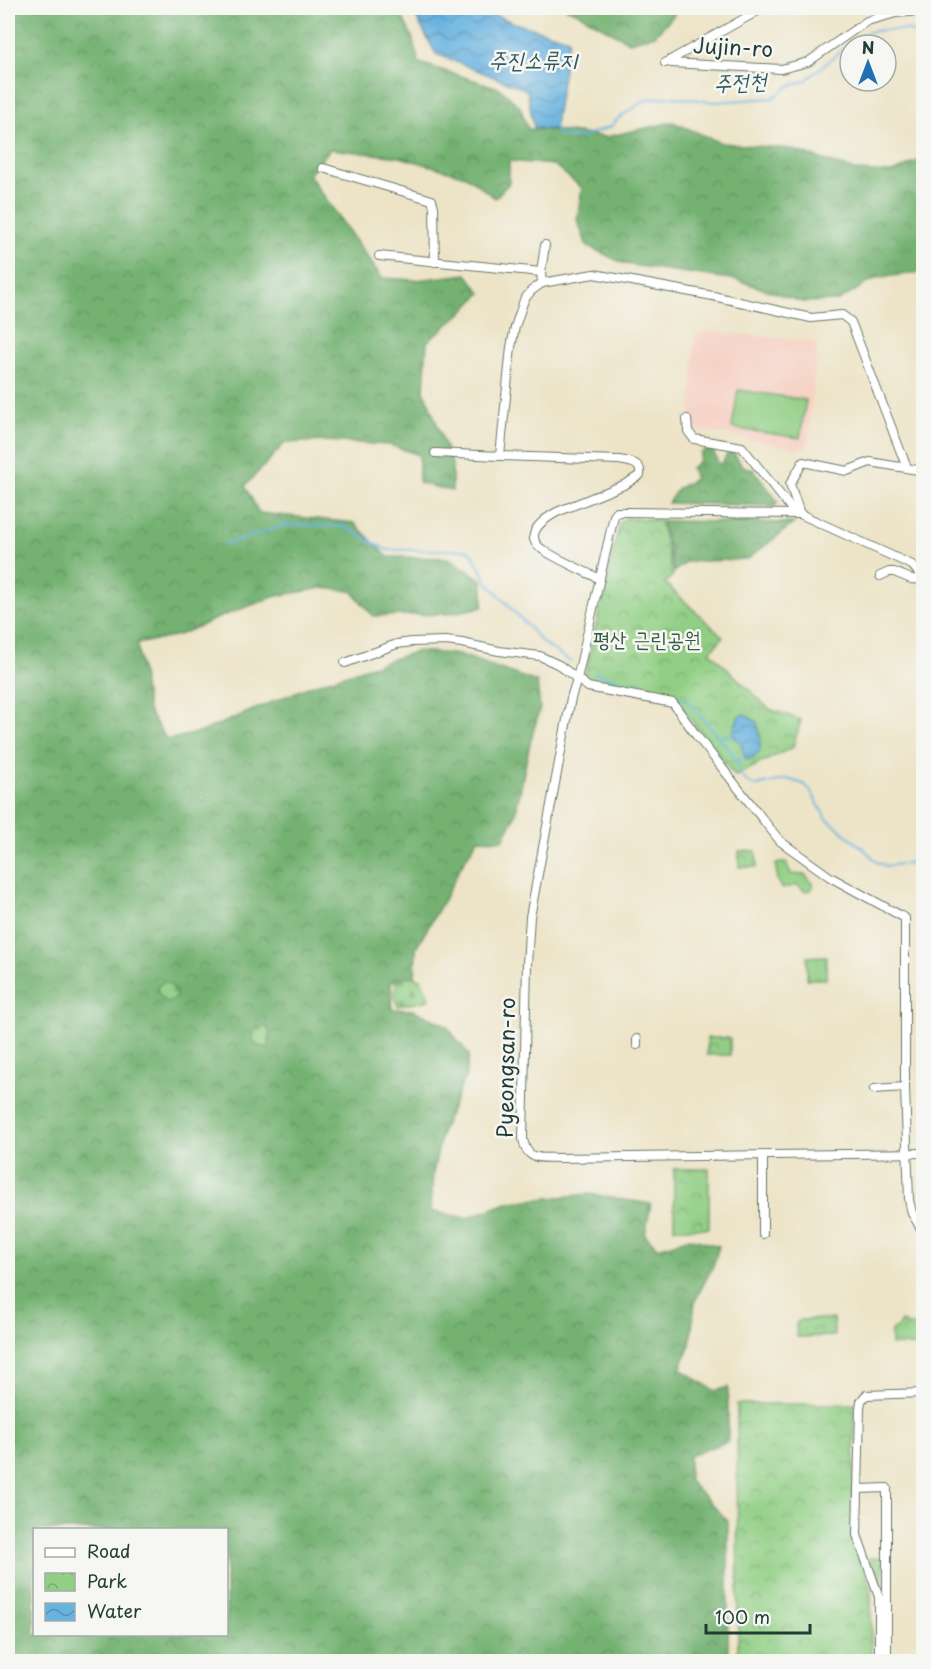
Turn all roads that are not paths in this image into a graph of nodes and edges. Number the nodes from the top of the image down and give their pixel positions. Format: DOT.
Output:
graph roads {
  1 [pos="761,8"];
  2 [pos="872,8"];
  3 [pos="924,11"];
  4 [pos="884,16"];
  5 [pos="323,168"];
  6 [pos="545,246"];
  7 [pos="379,256"];
  8 [pos="435,262"];
  9 [pos="541,272"];
  10 [pos="542,283"];
  11 [pos="687,419"];
  12 [pos="735,436"];
  13 [pos="740,447"];
  14 [pos="435,453"];
  15 [pos="500,456"];
  16 [pos="907,468"];
  17 [pos="924,471"];
  18 [pos="800,514"];
  19 [pos="921,561"];
  20 [pos="917,571"];
  21 [pos="880,576"];
  22 [pos="600,579"];
  23 [pos="924,580"];
  24 [pos="345,663"];
  25 [pos="577,679"];
  26 [pos="905,1087"];
  27 [pos="874,1089"];
  28 [pos="924,1153"];
  29 [pos="908,1154"];
  30 [pos="763,1156"];
  31 [pos="763,1234"];
  32 [pos="924,1234"];
  33 [pos="924,1394"];
  34 [pos="858,1489"];
  35 [pos="883,1597"];
  36 [pos="879,1662"];
  37 [pos="887,1662"];
  1 -- 4 [label="street, Jujin-ro"];
  2 -- 4 [label="street"];
  3 -- 4 [label="street, Jujin-ro"];
  5 -- 8 [label="street"];
  6 -- 9 [label="street"];
  7 -- 8 [label="street"];
  8 -- 9 [label="street"];
  9 -- 10 [label="street"];
  10 -- 15 [label="street"];
  10 -- 16 [label="street"];
  11 -- 13 [label="street"];
  12 -- 13 [label="street"];
  13 -- 18 [label="street"];
  14 -- 15 [label="street"];
  15 -- 22 [label="street"];
  16 -- 17 [label="street"];
  16 -- 18 [label="street"];
  18 -- 20 [label="street"];
  18 -- 22 [label="street"];
  19 -- 20 [label="street"];
  20 -- 23 [label="street"];
  21 -- 23 [label="street"];
  22 -- 25 [label="street"];
  24 -- 25 [label="street"];
  25 -- 26 [label="street"];
  25 -- 30 [label="street, Pyeongsan-ro"];
  26 -- 27 [label="street"];
  26 -- 29 [label="street"];
  28 -- 29 [label="street, Pyeongsan-ro"];
  29 -- 30 [label="street, Pyeongsan-ro"];
  29 -- 32 [label="street"];
  30 -- 31 [label="street"];
  33 -- 34 [label="street"];
  34 -- 35 [label="street"];
  34 -- 35 [label="street"];
  35 -- 36 [label="street"];
  35 -- 37 [label="street"];
}
